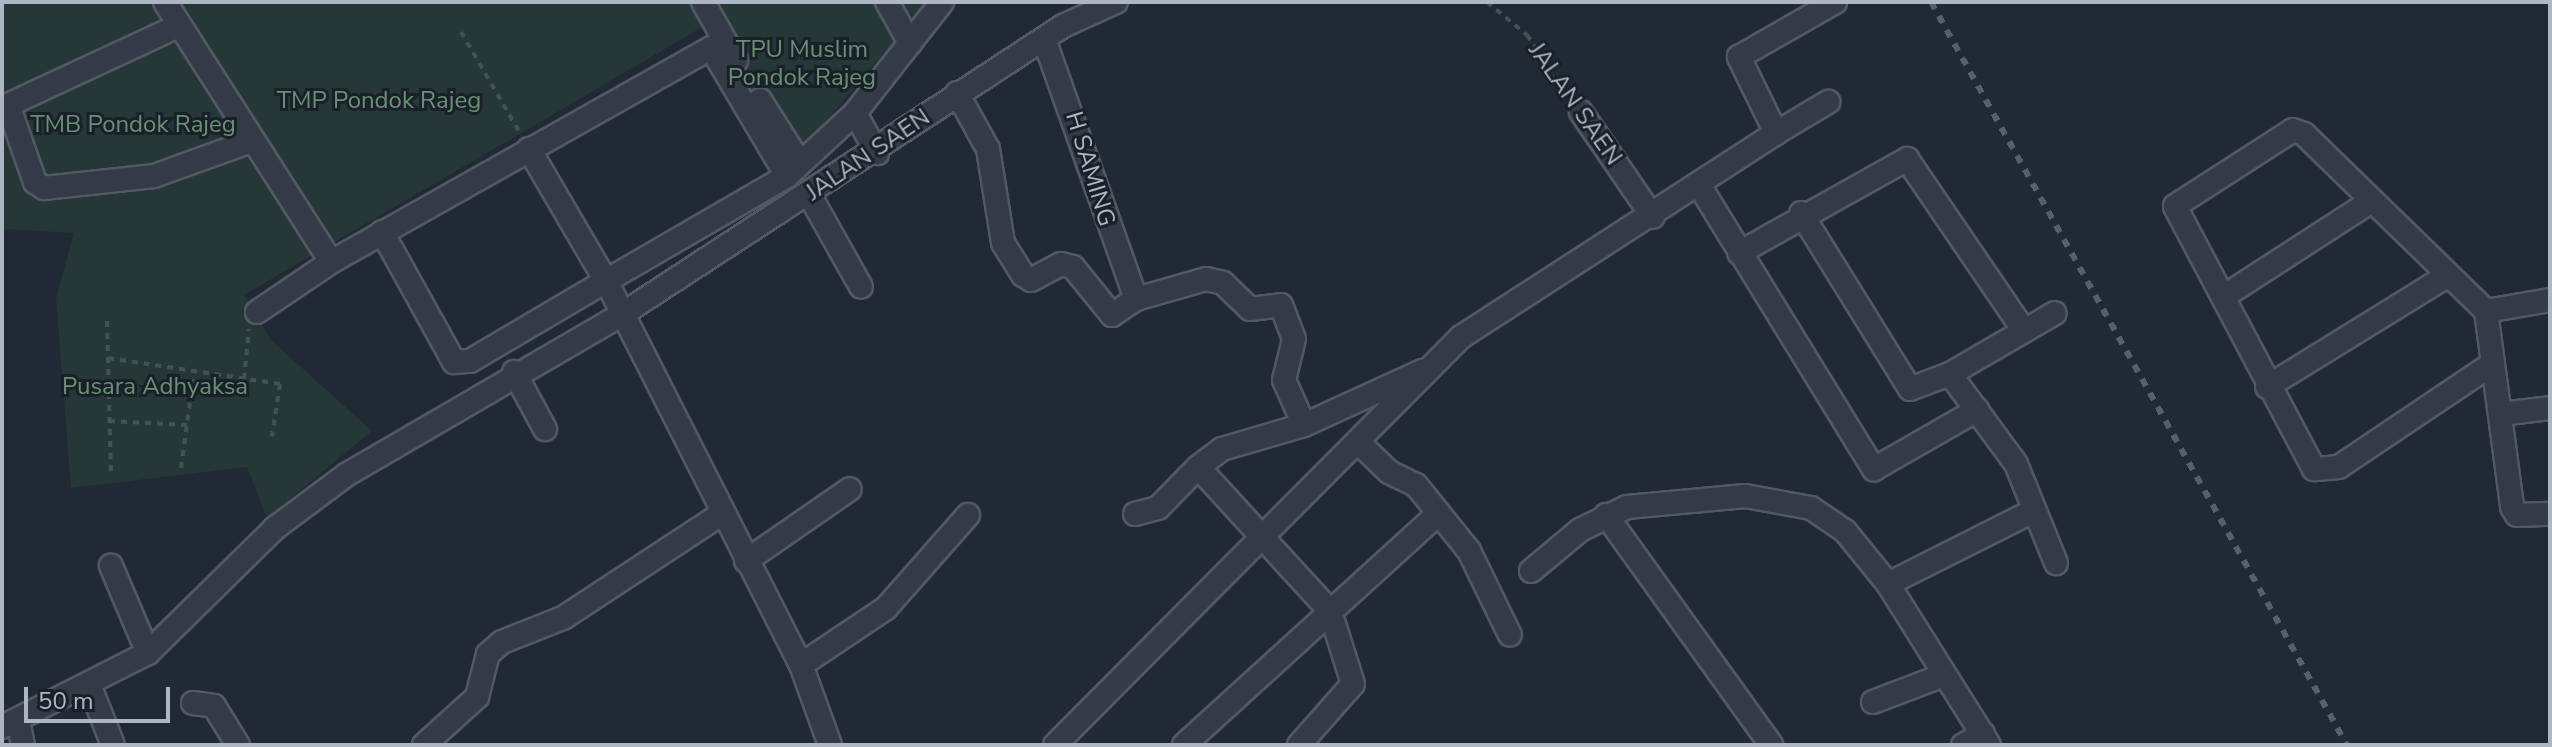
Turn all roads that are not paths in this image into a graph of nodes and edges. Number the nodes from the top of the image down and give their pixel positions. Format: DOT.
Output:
graph roads {
  1 [pos="165,2"];
  2 [pos="703,2"];
  3 [pos="887,2"];
  4 [pos="942,2"];
  5 [pos="1116,2"];
  6 [pos="1835,2"];
  7 [pos="178,26"];
  8 [pos="1044,39"];
  9 [pos="910,43"];
  10 [pos="957,93"];
  11 [pos="1828,102"];
  12 [pos="5,105"];
  13 [pos="1581,112"];
  14 [pos="856,115"];
  15 [pos="1776,133"];
  16 [pos="251,141"];
  17 [pos="529,149"];
  18 [pos="876,151"];
  19 [pos="794,169"];
  20 [pos="1699,185"];
  21 [pos="810,196"];
  22 [pos="2370,202"];
  23 [pos="1801,213"];
  24 [pos="1653,217"];
  25 [pos="382,232"];
  26 [pos="1739,253"];
  27 [pos="331,262"];
  28 [pos="2448,275"];
  29 [pos="606,281"];
  30 [pos="861,287"];
  31 [pos="2223,297"];
  32 [pos="1136,299"];
  33 [pos="2550,300"];
  34 [pos="2486,311"];
  35 [pos="257,312"];
  36 [pos="624,313"];
  37 [pos="2055,313"];
  38 [pos="2023,329"];
  39 [pos="2492,364"];
  40 [pos="1429,368"];
  41 [pos="514,372"];
  42 [pos="1950,374"];
  43 [pos="2267,387"];
  44 [pos="2550,408"];
  45 [pos="1977,410"];
  46 [pos="2500,414"];
  47 [pos="1304,425"];
  48 [pos="545,429"];
  49 [pos="1360,444"];
  50 [pos="1198,467"];
  51 [pos="850,489"];
  52 [pos="723,513"];
  53 [pos="1135,514"];
  54 [pos="1438,514"];
  55 [pos="2550,514"];
  56 [pos="968,515"];
  57 [pos="1606,515"];
  58 [pos="2023,516"];
  59 [pos="1264,536"];
  60 [pos="746,561"];
  61 [pos="2056,563"];
  62 [pos="111,566"];
  63 [pos="1531,571"];
  64 [pos="1888,584"];
  65 [pos="1330,611"];
  66 [pos="1510,635"];
  67 [pos="148,653"];
  68 [pos="801,665"];
  69 [pos="1944,675"];
  70 [pos="90,687"];
  71 [pos="1873,702"];
  72 [pos="193,703"];
  73 [pos="10,723"];
  74 [pos="1986,740"];
  75 [pos="23,745"];
  76 [pos="113,745"];
  77 [pos="238,745"];
  78 [pos="424,745"];
  79 [pos="830,745"];
  80 [pos="1055,745"];
  81 [pos="1184,745"];
  82 [pos="1299,745"];
  83 [pos="1771,745"];
  84 [pos="1963,745"];
  1 -- 7 [label="street"];
  2 -- 19 [label="street"];
  3 -- 9 [label="street"];
  4 -- 9 [label="street"];
  5 -- 8 [label="street, JALAN SAEN"];
  6 -- 15 [label="street"];
  7 -- 12 [label="street"];
  7 -- 16 [label="street"];
  8 -- 10 [label="street, JALAN SAEN"];
  8 -- 32 [label="street, H SAMING"];
  9 -- 14 [label="street"];
  10 -- 18 [label="street, JALAN SAEN"];
  10 -- 32 [label="street"];
  11 -- 15 [label="street"];
  12 -- 16 [label="street"];
  13 -- 24 [label="street, JALAN SAEN"];
  14 -- 18 [label="street"];
  14 -- 19 [label="street"];
  15 -- 20 [label="street"];
  16 -- 27 [label="street"];
  17 -- 19 [label="street"];
  17 -- 25 [label="street"];
  17 -- 29 [label="street"];
  18 -- 21 [label="street, JALAN SAEN"];
  19 -- 29 [label="street"];
  20 -- 24 [label="street"];
  20 -- 26 [label="street"];
  21 -- 30 [label="street"];
  21 -- 36 [label="street, JALAN SAEN"];
  22 -- 28 [label="street"];
  22 -- 31 [label="street"];
  22 -- 31 [label="street"];
  23 -- 26 [label="street"];
  23 -- 38 [label="street"];
  23 -- 42 [label="street"];
  24 -- 40 [label="street"];
  25 -- 27 [label="street"];
  25 -- 29 [label="street"];
  26 -- 45 [label="street"];
  27 -- 35 [label="street"];
  28 -- 34 [label="street"];
  28 -- 43 [label="street"];
  29 -- 36 [label="street"];
  31 -- 43 [label="street"];
  32 -- 47 [label="street"];
  33 -- 34 [label="street"];
  34 -- 39 [label="street"];
  36 -- 41 [label="street, JALAN SAEN"];
  36 -- 52 [label="street"];
  37 -- 38 [label="street"];
  38 -- 42 [label="street"];
  39 -- 43 [label="street"];
  39 -- 46 [label="street"];
  40 -- 47 [label="street"];
  40 -- 49 [label="street"];
  41 -- 48 [label="street"];
  41 -- 67 [label="street, JALAN SAEN"];
  42 -- 45 [label="street"];
  44 -- 46 [label="street"];
  45 -- 61 [label="street"];
  46 -- 55 [label="street"];
  47 -- 50 [label="street"];
  49 -- 54 [label="street"];
  49 -- 59 [label="street"];
  50 -- 53 [label="street"];
  50 -- 59 [label="street"];
  51 -- 60 [label="street"];
  52 -- 60 [label="street"];
  52 -- 78 [label="street"];
  54 -- 65 [label="street"];
  54 -- 66 [label="street"];
  56 -- 68 [label="street"];
  57 -- 63 [label="street"];
  57 -- 64 [label="street"];
  57 -- 83 [label="street"];
  58 -- 64 [label="street"];
  59 -- 65 [label="street"];
  59 -- 80 [label="street"];
  60 -- 68 [label="street"];
  62 -- 67 [label="street"];
  64 -- 69 [label="street"];
  65 -- 81 [label="street"];
  65 -- 82 [label="street"];
  67 -- 70 [label="street, JALAN SAEN"];
  68 -- 79 [label="street"];
  69 -- 71 [label="street"];
  69 -- 74 [label="street"];
  70 -- 73 [label="street, JALAN SAEN"];
  70 -- 76 [label="street"];
  72 -- 77 [label="street"];
  73 -- 75 [label="street"];
  74 -- 84 [label="street"];
}
